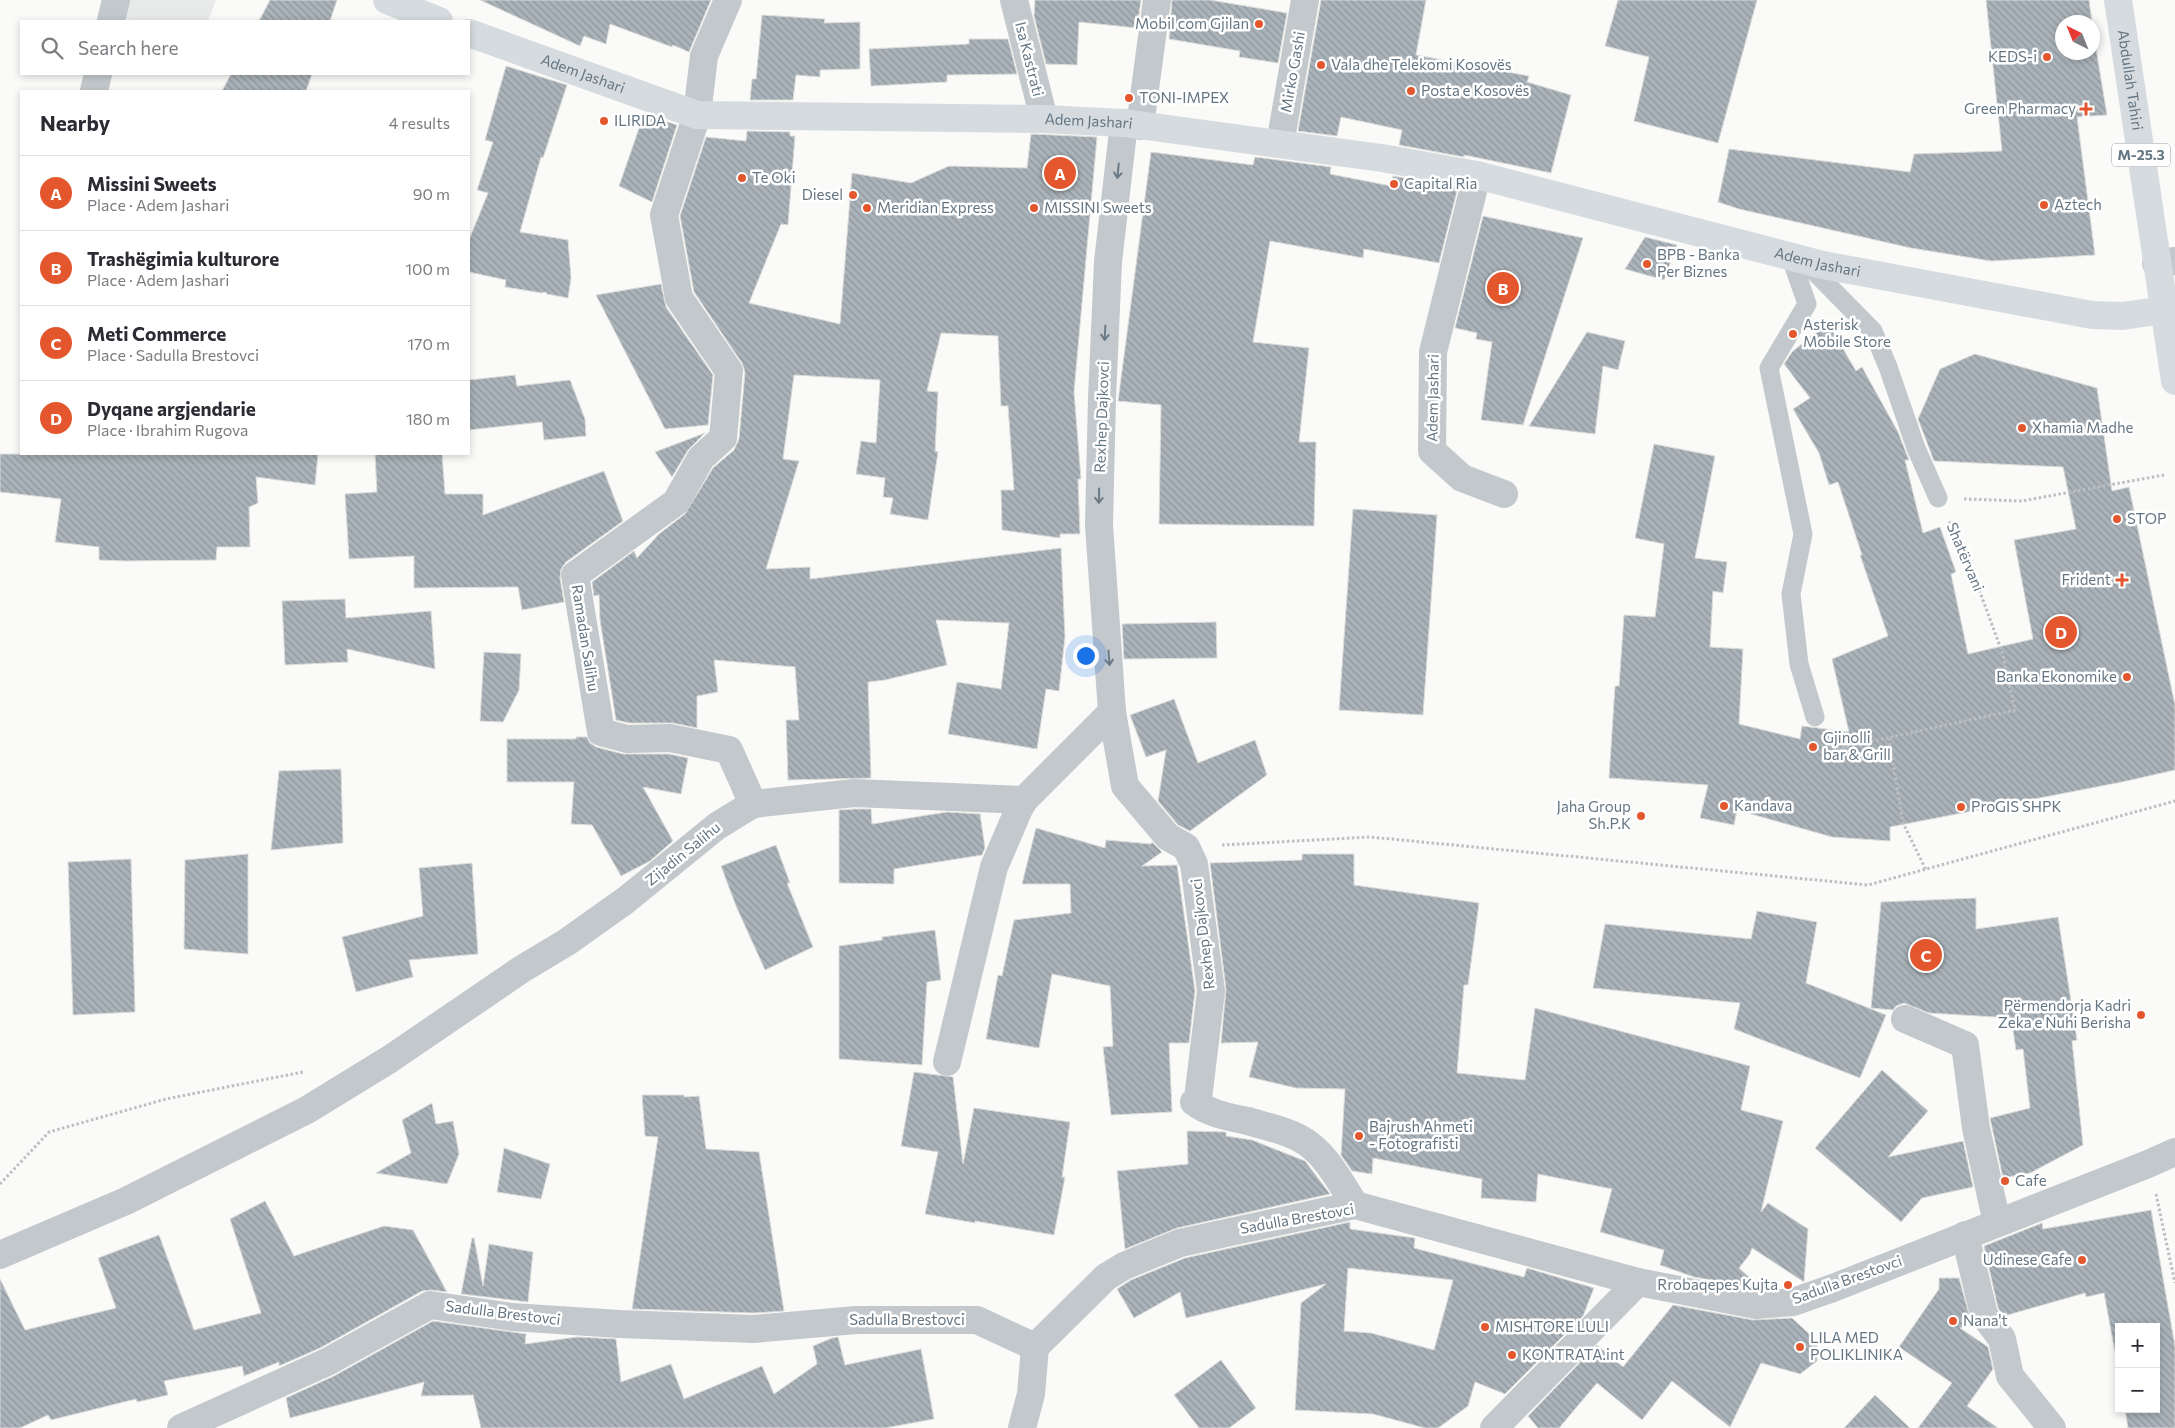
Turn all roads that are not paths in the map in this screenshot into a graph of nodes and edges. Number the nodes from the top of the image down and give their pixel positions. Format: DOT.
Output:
graph roads {
  1 [pos="116,0"];
  2 [pos="387,0"];
  3 [pos="728,0"];
  4 [pos="1014,0"];
  5 [pos="1157,0"];
  6 [pos="1305,0"];
  7 [pos="2118,0"];
  8 [pos="111,20"];
  9 [pos="437,20"];
  10 [pos="470,33"];
  11 [pos="98,75"];
  12 [pos="94,90"];
  13 [pos="697,115"];
  14 [pos="1044,118"];
  15 [pos="1132,124"];
  16 [pos="1280,144"];
  17 [pos="1476,176"];
  18 [pos="1798,259"];
  19 [pos="2166,262"];
  20 [pos="2163,310"];
  21 [pos="2175,381"];
  22 [pos="1504,494"];
  23 [pos="1938,498"];
  24 [pos="1112,712"];
  25 [pos="1815,717"];
  26 [pos="754,804"];
  27 [pos="1022,804"];
  28 [pos="1905,1019"];
  29 [pos="947,1062"];
  30 [pos="2175,1152"];
  31 [pos="1356,1205"];
  32 [pos="1997,1223"];
  33 [pos="1965,1235"];
  34 [pos="0,1255"];
  35 [pos="1638,1282"];
  36 [pos="1034,1346"];
  37 [pos="180,1428"];
  38 [pos="1022,1428"];
  39 [pos="1494,1428"];
  40 [pos="2052,1428"];
  1 -- 8 [label="street"];
  2 -- 9 [label="main road"];
  3 -- 13 [label="street"];
  4 -- 14 [label="street, Isa Kastrati"];
  5 -- 15 [label="street, Rexhep Dajkovci"];
  6 -- 16 [label="street, Mirko Gashi"];
  7 -- 19 [label="main road, Abdullah Tahiri / M-25.3"];
  10 -- 13 [label="main road, Adem Jashari"];
  11 -- 12 [label="street"];
  13 -- 14 [label="main road, Adem Jashari"];
  13 -- 26 [label="street, Ramadan Salihu"];
  14 -- 15 [label="main road, Adem Jashari"];
  15 -- 16 [label="main road, Adem Jashari"];
  15 -- 24 [label="street, Rexhep Dajkovci, one-way"];
  16 -- 17 [label="main road, Adem Jashari"];
  17 -- 18 [label="main road, Adem Jashari"];
  17 -- 22 [label="street, Adem Jashari"];
  18 -- 20 [label="main road, Adem Jashari"];
  18 -- 23 [label="lane"];
  18 -- 25 [label="lane"];
  19 -- 20 [label="main road, Abdullah Tahiri / M-25.3"];
  20 -- 21 [label="main road, M-25.3"];
  24 -- 27 [label="street"];
  24 -- 31 [label="street, Rexhep Dajkovci"];
  26 -- 27 [label="street, Zijadin Salihu"];
  26 -- 34 [label="street, Zijadin Salihu"];
  27 -- 29 [label="street"];
  28 -- 32 [label="street"];
  30 -- 32 [label="street, Sadulla Brestovci"];
  31 -- 35 [label="street, Sadulla Brestovci"];
  31 -- 36 [label="street, Sadulla Brestovci"];
  32 -- 33 [label="street, Sadulla Brestovci"];
  33 -- 35 [label="street, Sadulla Brestovci"];
  33 -- 40 [label="street"];
  35 -- 39 [label="street"];
  36 -- 37 [label="street, Sadulla Brestovci"];
  36 -- 38 [label="street"];
}
